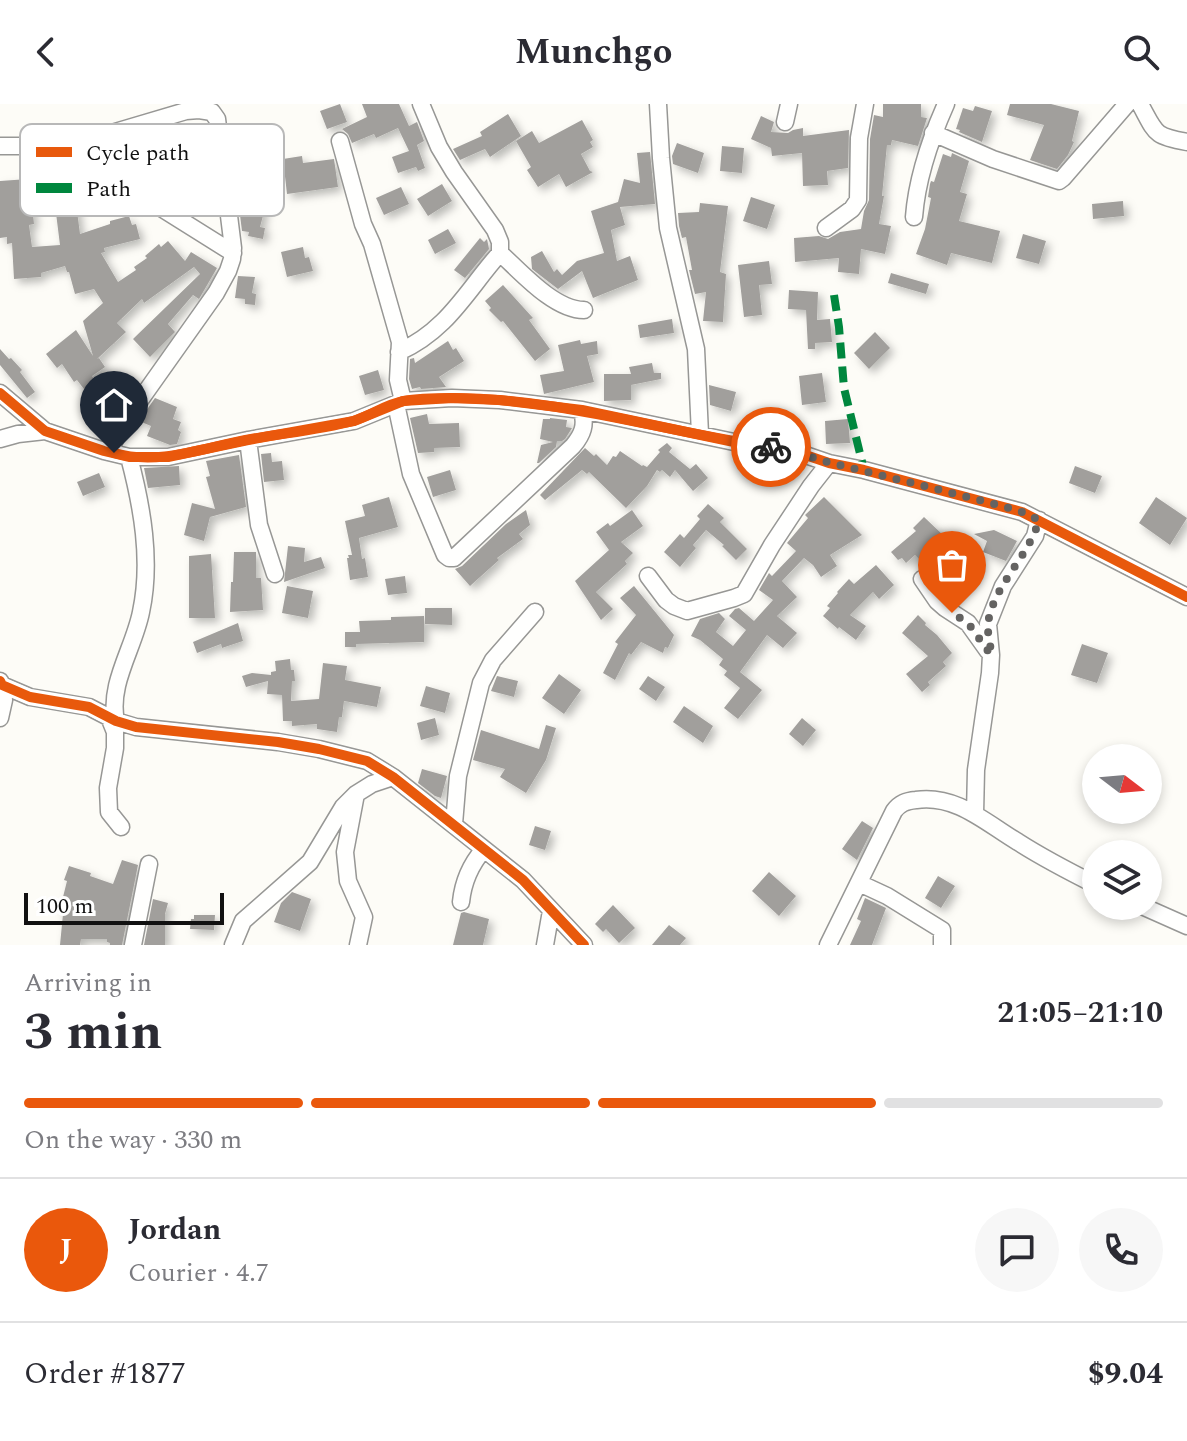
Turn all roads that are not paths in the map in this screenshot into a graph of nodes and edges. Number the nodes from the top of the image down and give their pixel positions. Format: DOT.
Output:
graph roads {
  1 [pos="421,104"];
  2 [pos="658,104"];
  3 [pos="789,104"];
  4 [pos="865,104"];
  5 [pos="946,104"];
  6 [pos="1127,104"];
  7 [pos="1140,104"];
  8 [pos="785,122"];
  9 [pos="142,124"];
  10 [pos="218,124"];
  11 [pos="933,133"];
  12 [pos="340,141"];
  13 [pos="1187,142"];
  14 [pos="174,216"];
  15 [pos="229,216"];
  16 [pos="914,217"];
  17 [pos="826,228"];
  18 [pos="233,253"];
  19 [pos="500,253"];
  20 [pos="584,310"];
  21 [pos="399,352"];
  22 [pos="0,393"];
  23 [pos="399,402"];
  24 [pos="582,410"];
  25 [pos="45,431"];
  26 [pos="700,434"];
  27 [pos="0,439"];
  28 [pos="248,440"];
  29 [pos="121,455"];
  30 [pos="829,463"];
  31 [pos="1039,520"];
  32 [pos="275,574"];
  33 [pos="648,576"];
  34 [pos="922,579"];
  35 [pos="1187,597"];
  36 [pos="535,612"];
  37 [pos="991,655"];
  38 [pos="1,683"];
  39 [pos="0,718"];
  40 [pos="113,719"];
  41 [pos="393,777"];
  42 [pos="356,794"];
  43 [pos="975,814"];
  44 [pos="454,824"];
  45 [pos="121,827"];
  46 [pos="484,849"];
  47 [pos="149,864"];
  48 [pos="1082,877"];
  49 [pos="859,883"];
  50 [pos="461,902"];
  51 [pos="551,911"];
  52 [pos="1162,915"];
  53 [pos="1187,926"];
  54 [pos="133,945"];
  55 [pos="233,945"];
  56 [pos="358,945"];
  57 [pos="545,945"];
  58 [pos="584,945"];
  59 [pos="828,945"];
  60 [pos="942,945"];
  1 -- 19 [label="street"];
  2 -- 26 [label="street"];
  3 -- 8 [label="street"];
  4 -- 17 [label="street"];
  5 -- 11 [label="street"];
  6 -- 11 [label="street"];
  7 -- 13 [label="street"];
  9 -- 10 [label="street"];
  11 -- 16 [label="street"];
  12 -- 21 [label="street"];
  14 -- 18 [label="street"];
  15 -- 18 [label="street"];
  18 -- 29 [label="street"];
  19 -- 20 [label="street"];
  19 -- 21 [label="street"];
  21 -- 23 [label="street"];
  22 -- 25 [label="street"];
  23 -- 24 [label="street"];
  23 -- 24 [label="street"];
  23 -- 28 [label="street"];
  24 -- 26 [label="street"];
  25 -- 27 [label="street"];
  25 -- 29 [label="street"];
  26 -- 30 [label="street"];
  28 -- 29 [label="street"];
  28 -- 32 [label="street"];
  29 -- 40 [label="street"];
  30 -- 31 [label="street"];
  30 -- 33 [label="street"];
  31 -- 35 [label="street"];
  31 -- 37 [label="street"];
  34 -- 37 [label="street"];
  36 -- 44 [label="street"];
  37 -- 43 [label="street"];
  38 -- 39 [label="street"];
  38 -- 40 [label="street"];
  40 -- 41 [label="street"];
  40 -- 45 [label="street"];
  41 -- 42 [label="street"];
  41 -- 44 [label="street"];
  42 -- 55 [label="street"];
  42 -- 56 [label="street"];
  43 -- 48 [label="street"];
  43 -- 49 [label="street"];
  44 -- 46 [label="street"];
  46 -- 50 [label="street"];
  46 -- 51 [label="street"];
  47 -- 54 [label="street"];
  49 -- 59 [label="street"];
  49 -- 60 [label="street"];
  51 -- 57 [label="street"];
  51 -- 58 [label="street"];
  52 -- 53 [label="street"];
}
